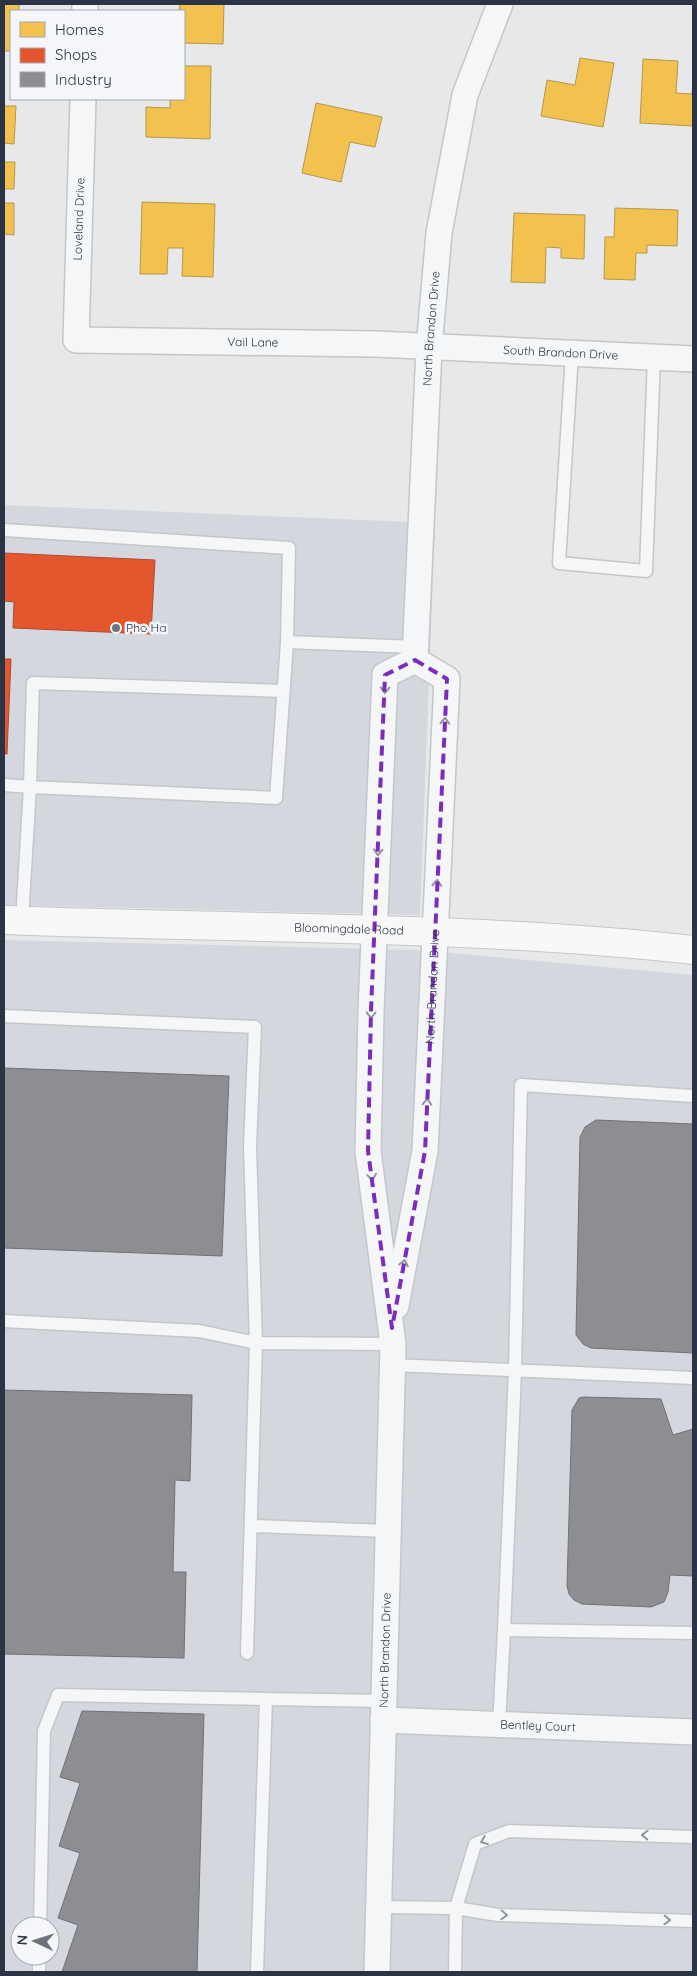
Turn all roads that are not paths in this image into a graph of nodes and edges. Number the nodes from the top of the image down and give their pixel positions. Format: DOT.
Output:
graph roads {
  1 [pos="500,4"];
  2 [pos="83,100"];
  3 [pos="76,340"];
  4 [pos="429,348"];
  5 [pos="572,354"];
  6 [pos="654,357"];
  7 [pos="693,359"];
  8 [pos="4,530"];
  9 [pos="287,642"];
  10 [pos="416,653"];
  11 [pos="284,691"];
  12 [pos="4,786"];
  13 [pos="30,786"];
  14 [pos="13,920"];
  15 [pos="374,930"];
  16 [pos="434,932"];
  17 [pos="693,950"];
  18 [pos="4,1016"];
  19 [pos="693,1096"];
  20 [pos="4,1321"];
  21 [pos="256,1343"];
  22 [pos="393,1346"];
  23 [pos="515,1370"];
  24 [pos="693,1378"];
  25 [pos="250,1526"];
  26 [pos="388,1531"];
  27 [pos="504,1630"];
  28 [pos="693,1633"];
  29 [pos="247,1653"];
  30 [pos="266,1699"];
  31 [pos="384,1711"];
  32 [pos="499,1725"];
  33 [pos="693,1732"];
  34 [pos="693,1837"];
  35 [pos="379,1907"];
  36 [pos="456,1908"];
  37 [pos="40,1916"];
  38 [pos="693,1921"];
  39 [pos="257,1972"];
  40 [pos="377,1972"];
  41 [pos="455,1972"];
  1 -- 4 [label="street, North Brandon Drive"];
  2 -- 3 [label="street, Loveland Drive"];
  3 -- 4 [label="street, Vail Lane"];
  4 -- 5 [label="street, South Brandon Drive"];
  4 -- 10 [label="street, North Brandon Drive"];
  5 -- 6 [label="street, South Brandon Drive"];
  5 -- 6 [label="lane"];
  6 -- 7 [label="street, South Brandon Drive"];
  8 -- 9 [label="lane"];
  9 -- 10 [label="lane"];
  9 -- 11 [label="lane"];
  10 -- 15 [label="street, North Brandon Drive, one-way"];
  16 -- 10 [label="street, North Brandon Drive, one-way"];
  11 -- 13 [label="lane"];
  11 -- 13 [label="lane"];
  12 -- 13 [label="lane"];
  13 -- 14 [label="lane"];
  14 -- 15 [label="main road, Bloomingdale Road"];
  15 -- 16 [label="main road, Bloomingdale Road"];
  15 -- 22 [label="street, North Brandon Drive, one-way"];
  16 -- 17 [label="main road, Bloomingdale Road"];
  22 -- 16 [label="street, North Brandon Drive, one-way"];
  18 -- 21 [label="lane"];
  19 -- 23 [label="lane"];
  20 -- 21 [label="lane"];
  21 -- 22 [label="lane"];
  21 -- 25 [label="lane"];
  22 -- 23 [label="lane"];
  22 -- 26 [label="street, North Brandon Drive"];
  23 -- 24 [label="lane"];
  23 -- 27 [label="lane"];
  25 -- 26 [label="lane"];
  25 -- 29 [label="lane"];
  26 -- 31 [label="street, North Brandon Drive"];
  27 -- 28 [label="lane"];
  27 -- 32 [label="lane"];
  30 -- 31 [label="lane"];
  30 -- 37 [label="lane"];
  30 -- 39 [label="lane"];
  31 -- 32 [label="street, Bentley Court"];
  31 -- 35 [label="street, North Brandon Drive"];
  32 -- 33 [label="street, Bentley Court"];
  34 -- 36 [label="lane, one-way"];
  35 -- 36 [label="lane"];
  35 -- 40 [label="street, North Brandon Drive"];
  36 -- 38 [label="lane, one-way"];
  36 -- 41 [label="lane"];
}
